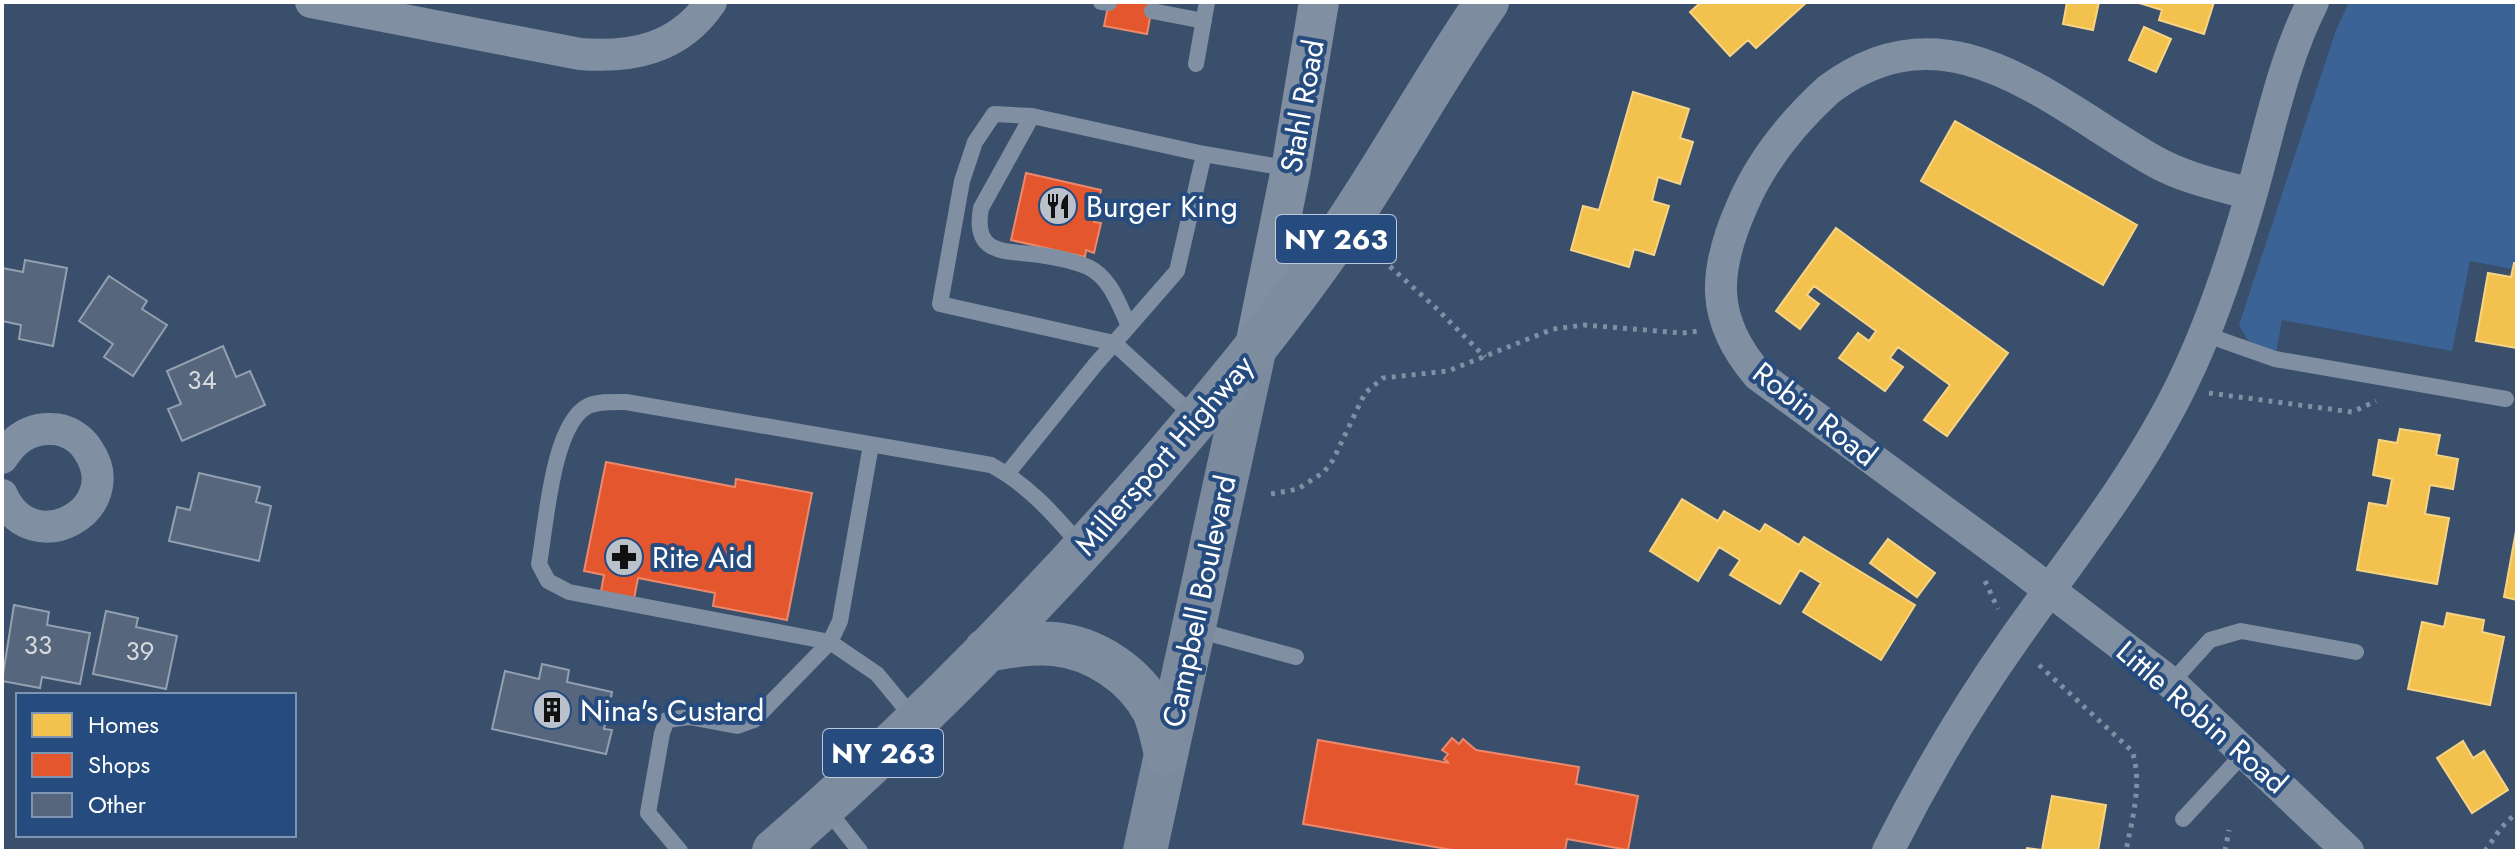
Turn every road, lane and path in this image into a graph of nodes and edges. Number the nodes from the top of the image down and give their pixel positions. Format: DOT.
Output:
graph roads {
  1 [pos="311,2"];
  2 [pos="711,2"];
  3 [pos="1207,2"];
  4 [pos="1319,2"];
  5 [pos="2313,2"];
  6 [pos="1482,3"];
  7 [pos="1152,11"];
  8 [pos="1204,21"];
  9 [pos="1196,64"];
  10 [pos="1032,116"];
  11 [pos="1204,154"];
  12 [pos="1291,169"];
  13 [pos="2251,194"];
  14 [pos="1375,253"];
  15 [pos="1129,326"];
  16 [pos="1726,326"];
  17 [pos="2204,334"];
  18 [pos="1114,343"];
  19 [pos="1254,351"];
  20 [pos="1485,357"];
  21 [pos="2185,378"];
  22 [pos="2506,399"];
  23 [pos="2378,401"];
  24 [pos="1197,419"];
  25 [pos="871,445"];
  26 [pos="5,447"];
  27 [pos="1007,474"];
  28 [pos="1271,494"];
  29 [pos="2,495"];
  30 [pos="1084,549"];
  31 [pos="1979,567"];
  32 [pos="2049,592"];
  33 [pos="2003,620"];
  34 [pos="1193,630"];
  35 [pos="830,642"];
  36 [pos="986,650"];
  37 [pos="2356,652"];
  38 [pos="1296,657"];
  39 [pos="2039,665"];
  40 [pos="2171,683"];
  41 [pos="917,722"];
  42 [pos="2245,752"];
  43 [pos="1166,753"];
  44 [pos="825,807"];
  45 [pos="2517,812"];
  46 [pos="2183,819"];
  47 [pos="2229,830"];
  48 [pos="680,851"];
  49 [pos="774,851"];
  50 [pos="860,851"];
  51 [pos="1145,851"];
  52 [pos="1888,851"];
  53 [pos="2126,851"];
  54 [pos="2225,851"];
  55 [pos="2348,851"];
  56 [pos="2485,851"];
  1 -- 2 [label="street"];
  3 -- 8 [label="lane"];
  4 -- 12 [label="street, Stahl Road"];
  5 -- 13 [label="street"];
  6 -- 19 [label="main road, Millersport Highway / NY 263"];
  7 -- 8 [label="lane"];
  8 -- 9 [label="lane"];
  10 -- 11 [label="lane"];
  10 -- 15 [label="lane"];
  10 -- 18 [label="lane"];
  11 -- 12 [label="lane"];
  11 -- 15 [label="lane"];
  12 -- 19 [label="street, Stahl Road"];
  13 -- 16 [label="street, Robin Road"];
  13 -- 17 [label="street"];
  14 -- 20 [label="path"];
  15 -- 18 [label="lane"];
  16 -- 20 [label="path"];
  16 -- 32 [label="street, Robin Road"];
  17 -- 21 [label="street"];
  17 -- 22 [label="lane"];
  18 -- 24 [label="lane"];
  18 -- 27 [label="lane"];
  19 -- 24 [label="main road, Millersport Highway / NY 263"];
  19 -- 34 [label="main road, Campbell Boulevard"];
  20 -- 28 [label="path"];
  21 -- 23 [label="path"];
  21 -- 32 [label="street"];
  24 -- 30 [label="main road, Millersport Highway / NY 263"];
  25 -- 27 [label="lane"];
  25 -- 35 [label="lane"];
  25 -- 35 [label="lane"];
  26 -- 29 [label="street"];
  27 -- 30 [label="lane"];
  30 -- 36 [label="main road, Millersport Highway / NY 263"];
  31 -- 33 [label="path"];
  32 -- 40 [label="street, Little Robin Road"];
  32 -- 52 [label="street"];
  34 -- 38 [label="lane"];
  34 -- 43 [label="main road, Campbell Boulevard"];
  35 -- 41 [label="lane"];
  35 -- 48 [label="lane"];
  36 -- 41 [label="main road, Millersport Highway / NY 263"];
  36 -- 43 [label="main road"];
  37 -- 40 [label="lane"];
  39 -- 53 [label="path"];
  40 -- 42 [label="street, Little Robin Road"];
  41 -- 44 [label="main road, Millersport Highway / NY 263"];
  42 -- 46 [label="lane"];
  42 -- 55 [label="street, Little Robin Road"];
  43 -- 51 [label="main road, Campbell Boulevard"];
  44 -- 49 [label="main road, Millersport Highway / NY 263"];
  44 -- 50 [label="lane"];
  45 -- 56 [label="path"];
  47 -- 54 [label="path"];
}
